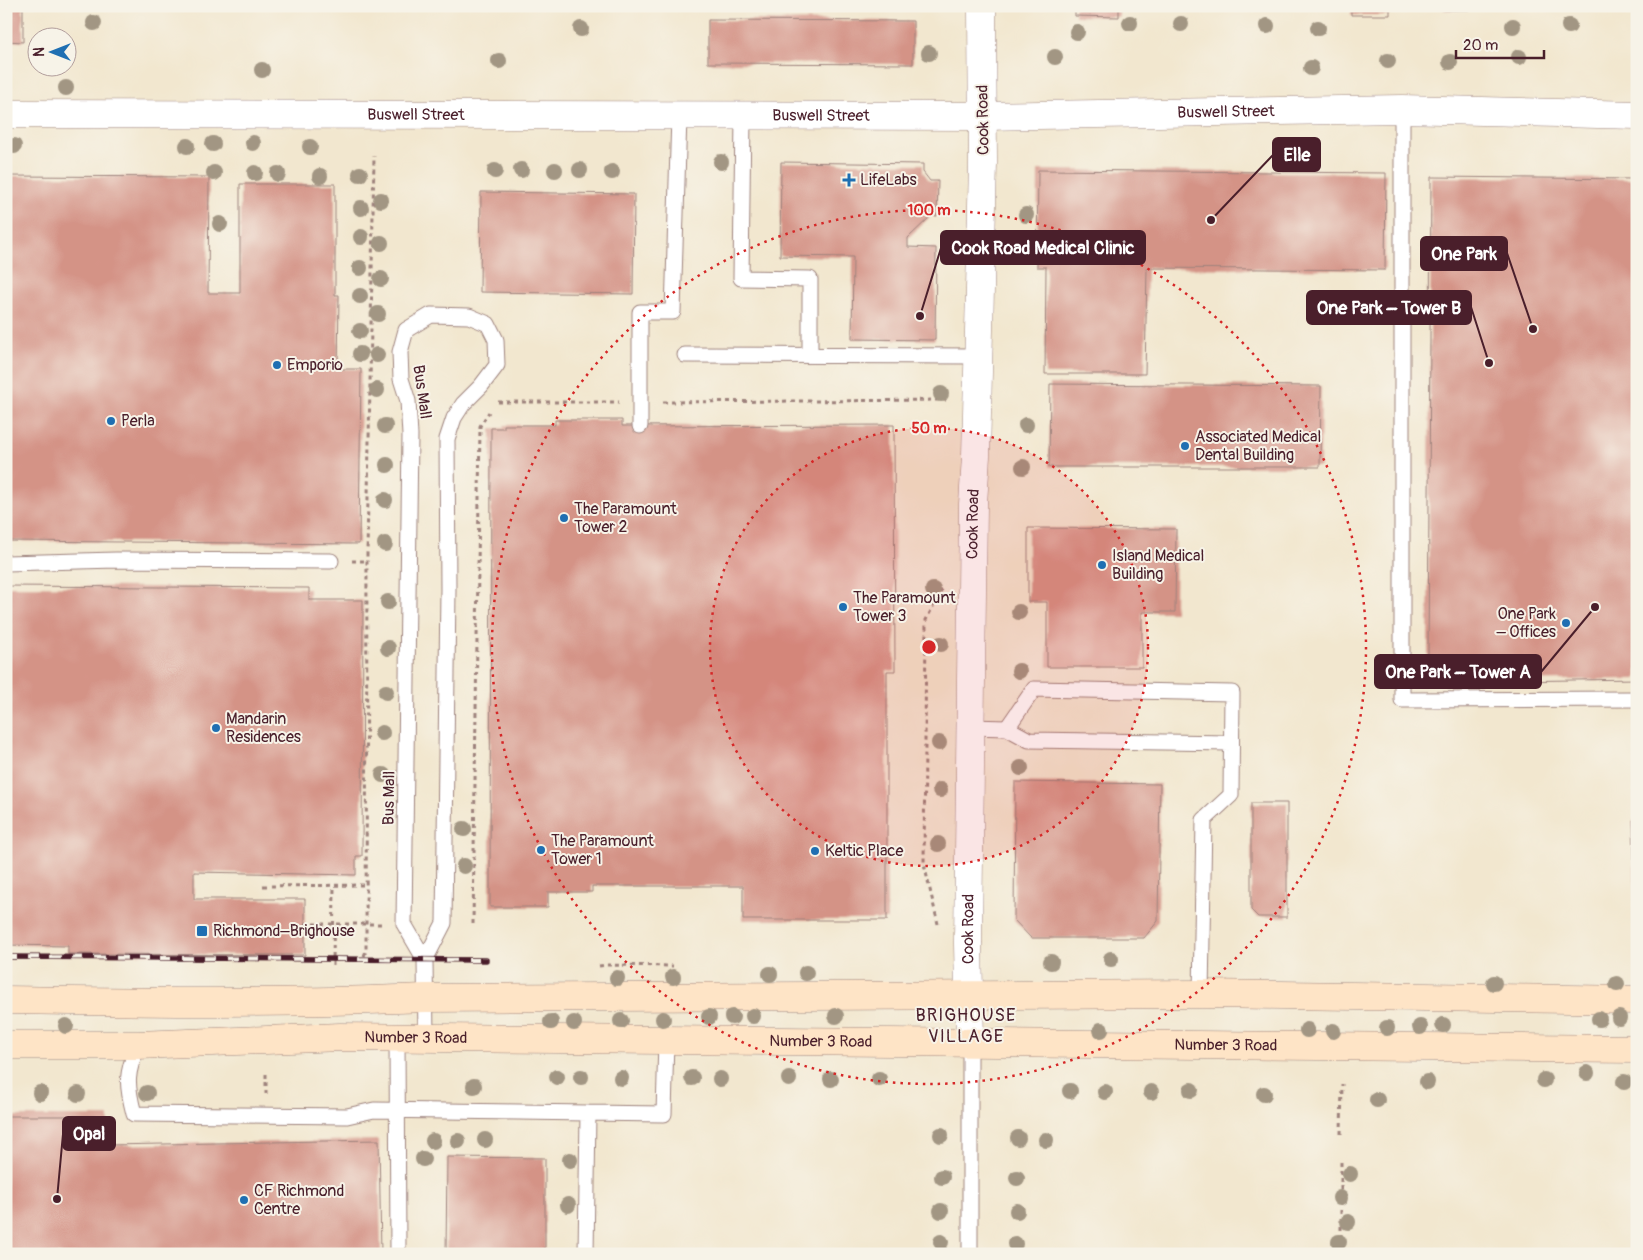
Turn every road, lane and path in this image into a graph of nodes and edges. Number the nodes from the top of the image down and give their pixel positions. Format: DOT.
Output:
graph roads {
  1 [pos="982,6"];
  2 [pos="1402,109"];
  3 [pos="6,114"];
  4 [pos="1637,115"];
  5 [pos="679,116"];
  6 [pos="743,116"];
  7 [pos="984,116"];
  8 [pos="374,156"];
  9 [pos="685,355"];
  10 [pos="810,355"];
  11 [pos="979,356"];
  12 [pos="946,400"];
  13 [pos="496,402"];
  14 [pos="640,402"];
  15 [pos="491,410"];
  16 [pos="640,426"];
  17 [pos="332,561"];
  18 [pos="6,563"];
  19 [pos="943,587"];
  20 [pos="1637,699"];
  21 [pos="971,727"];
  22 [pos="1007,728"];
  23 [pos="1231,743"];
  24 [pos="366,885"];
  25 [pos="263,886"];
  26 [pos="334,886"];
  27 [pos="305,924"];
  28 [pos="334,924"];
  29 [pos="366,924"];
  30 [pos="386,924"];
  31 [pos="473,924"];
  32 [pos="364,956"];
  33 [pos="425,960"];
  34 [pos="968,960"];
  35 [pos="333,965"];
  36 [pos="1201,994"];
  37 [pos="969,995"];
  38 [pos="425,998"];
  39 [pos="6,1000"];
  40 [pos="1637,1000"];
  41 [pos="397,1037"];
  42 [pos="426,1038"];
  43 [pos="666,1040"];
  44 [pos="970,1043"];
  45 [pos="6,1044"];
  46 [pos="138,1045"];
  47 [pos="1637,1049"];
  48 [pos="266,1070"];
  49 [pos="1342,1084"];
  50 [pos="266,1100"];
  51 [pos="397,1110"];
  52 [pos="588,1113"];
  53 [pos="1341,1134"];
  54 [pos="1341,1160"];
  55 [pos="398,1254"];
  56 [pos="586,1254"];
  57 [pos="970,1254"];
  58 [pos="1341,1254"];
  1 -- 7 [label="street, Cook Road"];
  2 -- 4 [label="street, Buswell Street"];
  2 -- 7 [label="street, Buswell Street"];
  2 -- 20 [label="lane"];
  3 -- 5 [label="street, Buswell Street"];
  5 -- 6 [label="street, Buswell Street"];
  5 -- 14 [label="lane"];
  6 -- 7 [label="street, Buswell Street"];
  6 -- 10 [label="lane"];
  7 -- 11 [label="street, Cook Road"];
  8 -- 24 [label="path"];
  9 -- 10 [label="lane"];
  10 -- 11 [label="lane"];
  11 -- 21 [label="street, Cook Road"];
  12 -- 14 [label="path"];
  13 -- 14 [label="path"];
  14 -- 16 [label="lane"];
  15 -- 31 [label="path"];
  17 -- 18 [label="lane"];
  19 -- 34 [label="path"];
  21 -- 22 [label="lane"];
  21 -- 34 [label="street, Cook Road"];
  22 -- 23 [label="lane"];
  22 -- 23 [label="lane"];
  23 -- 36 [label="lane"];
  24 -- 26 [label="path"];
  24 -- 29 [label="path"];
  25 -- 26 [label="path"];
  26 -- 28 [label="path"];
  27 -- 28 [label="path"];
  28 -- 29 [label="path"];
  28 -- 35 [label="path"];
  29 -- 30 [label="path"];
  29 -- 32 [label="path"];
  33 -- 33 [label="lane, Bus Mall"];
  33 -- 38 [label="lane, Bus Mall"];
  34 -- 37 [label="street, Cook Road"];
  36 -- 37 [label="main road"];
  36 -- 40 [label="main road"];
  37 -- 38 [label="main road"];
  37 -- 44 [label="street, Cook Road"];
  38 -- 39 [label="main road"];
  38 -- 42 [label="lane, Bus Mall"];
  41 -- 42 [label="main road, Number 3 Road"];
  41 -- 46 [label="main road, Number 3 Road"];
  41 -- 51 [label="lane"];
  42 -- 43 [label="main road, Number 3 Road"];
  43 -- 44 [label="main road, Number 3 Road"];
  43 -- 52 [label="lane"];
  44 -- 47 [label="main road, Number 3 Road"];
  44 -- 57 [label="lane"];
  45 -- 46 [label="main road, Number 3 Road"];
  46 -- 51 [label="lane"];
  48 -- 50 [label="path"];
  49 -- 53 [label="path"];
  51 -- 52 [label="lane"];
  51 -- 55 [label="lane"];
  52 -- 56 [label="lane"];
  54 -- 58 [label="path"];
}
